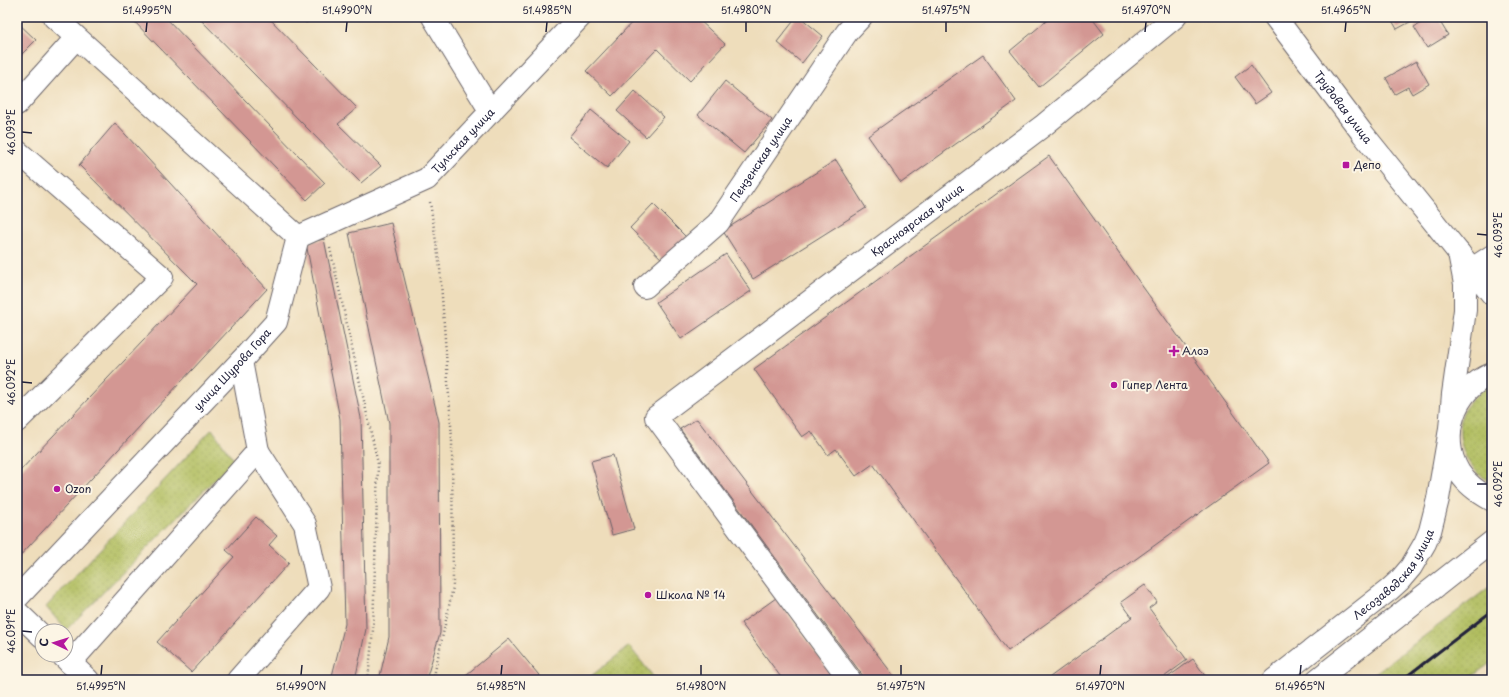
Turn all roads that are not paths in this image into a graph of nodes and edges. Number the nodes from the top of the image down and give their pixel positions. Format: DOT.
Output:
graph roads {
  1 [pos="54,17"];
  2 [pos="433,17"];
  3 [pos="580,17"];
  4 [pos="861,17"];
  5 [pos="1175,17"];
  6 [pos="1275,17"];
  7 [pos="76,38"];
  8 [pos="17,104"];
  9 [pos="491,112"];
  10 [pos="17,151"];
  11 [pos="298,237"];
  12 [pos="1492,256"];
  13 [pos="1465,261"];
  14 [pos="645,287"];
  15 [pos="1492,294"];
  16 [pos="241,361"];
  17 [pos="1492,374"];
  18 [pos="17,421"];
  19 [pos="1450,429"];
  20 [pos="258,451"];
  21 [pos="1492,500"];
  22 [pos="1492,542"];
  23 [pos="17,598"];
  24 [pos="17,612"];
  25 [pos="34,628"];
  26 [pos="74,650"];
  27 [pos="70,663"];
  28 [pos="88,680"];
  29 [pos="238,680"];
  30 [pos="850,680"];
  31 [pos="1274,680"];
  32 [pos="1317,680"];
  1 -- 7 [label="street"];
  2 -- 9 [label="street"];
  3 -- 9 [label="street, Тульская улица"];
  4 -- 14 [label="street, Пензенская улица"];
  5 -- 30 [label="street, Красноярская улица"];
  6 -- 13 [label="street, Трудовая улица"];
  7 -- 8 [label="street"];
  7 -- 11 [label="street"];
  9 -- 11 [label="street, Тульская улица"];
  10 -- 18 [label="street"];
  11 -- 16 [label="street, улица Шурова Гора"];
  12 -- 13 [label="street"];
  13 -- 15 [label="street, Трудовая улица"];
  13 -- 19 [label="street, Трудовая улица"];
  16 -- 20 [label="street"];
  16 -- 23 [label="street, улица Шурова Гора"];
  17 -- 19 [label="street"];
  19 -- 21 [label="street"];
  19 -- 31 [label="street, Лесозаводская улица"];
  20 -- 26 [label="street"];
  20 -- 29 [label="street"];
  22 -- 32 [label="street"];
  24 -- 25 [label="street"];
  27 -- 28 [label="street"];
}
